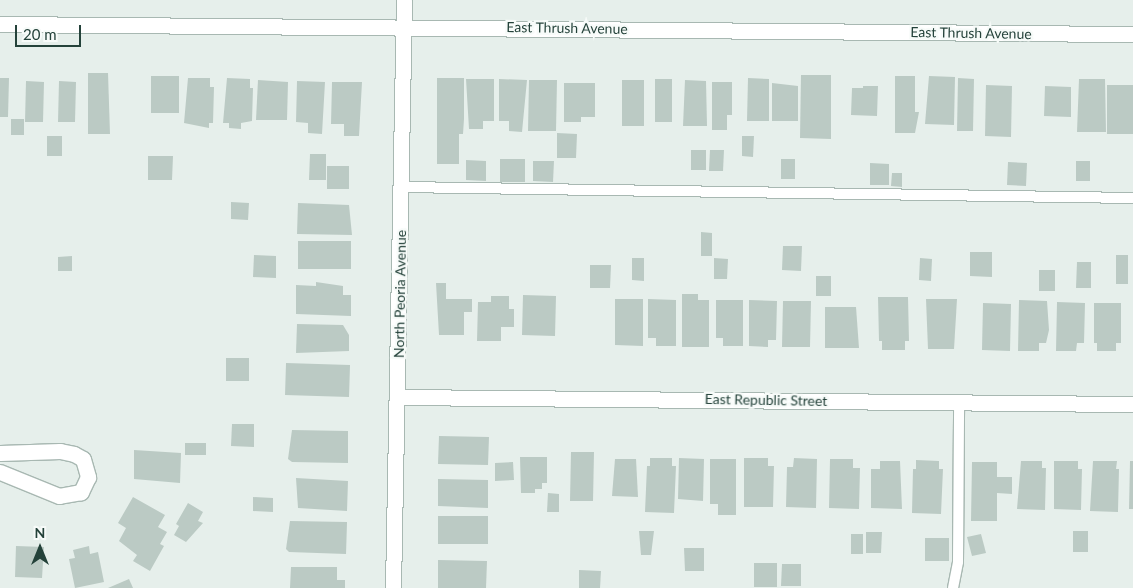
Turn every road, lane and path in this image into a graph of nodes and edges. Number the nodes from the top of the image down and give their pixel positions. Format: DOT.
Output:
graph roads {
  1 [pos="404,0"];
  2 [pos="0,24"];
  3 [pos="403,26"];
  4 [pos="1133,34"];
  5 [pos="401,187"];
  6 [pos="1133,198"];
  7 [pos="398,397"];
  8 [pos="959,402"];
  9 [pos="1133,404"];
  10 [pos="0,454"];
  11 [pos="0,472"];
  12 [pos="393,588"];
  13 [pos="953,588"];
  1 -- 3 [label="street, North Peoria Avenue"];
  2 -- 3 [label="street, East Thrush Avenue"];
  3 -- 4 [label="street, East Thrush Avenue"];
  3 -- 5 [label="street, North Peoria Avenue"];
  5 -- 6 [label="lane"];
  5 -- 7 [label="street, North Peoria Avenue"];
  7 -- 8 [label="street, East Republic Street"];
  7 -- 12 [label="street, North Peoria Avenue"];
  8 -- 9 [label="street, East Republic Street"];
  8 -- 13 [label="lane"];
  10 -- 11 [label="street"];
}
